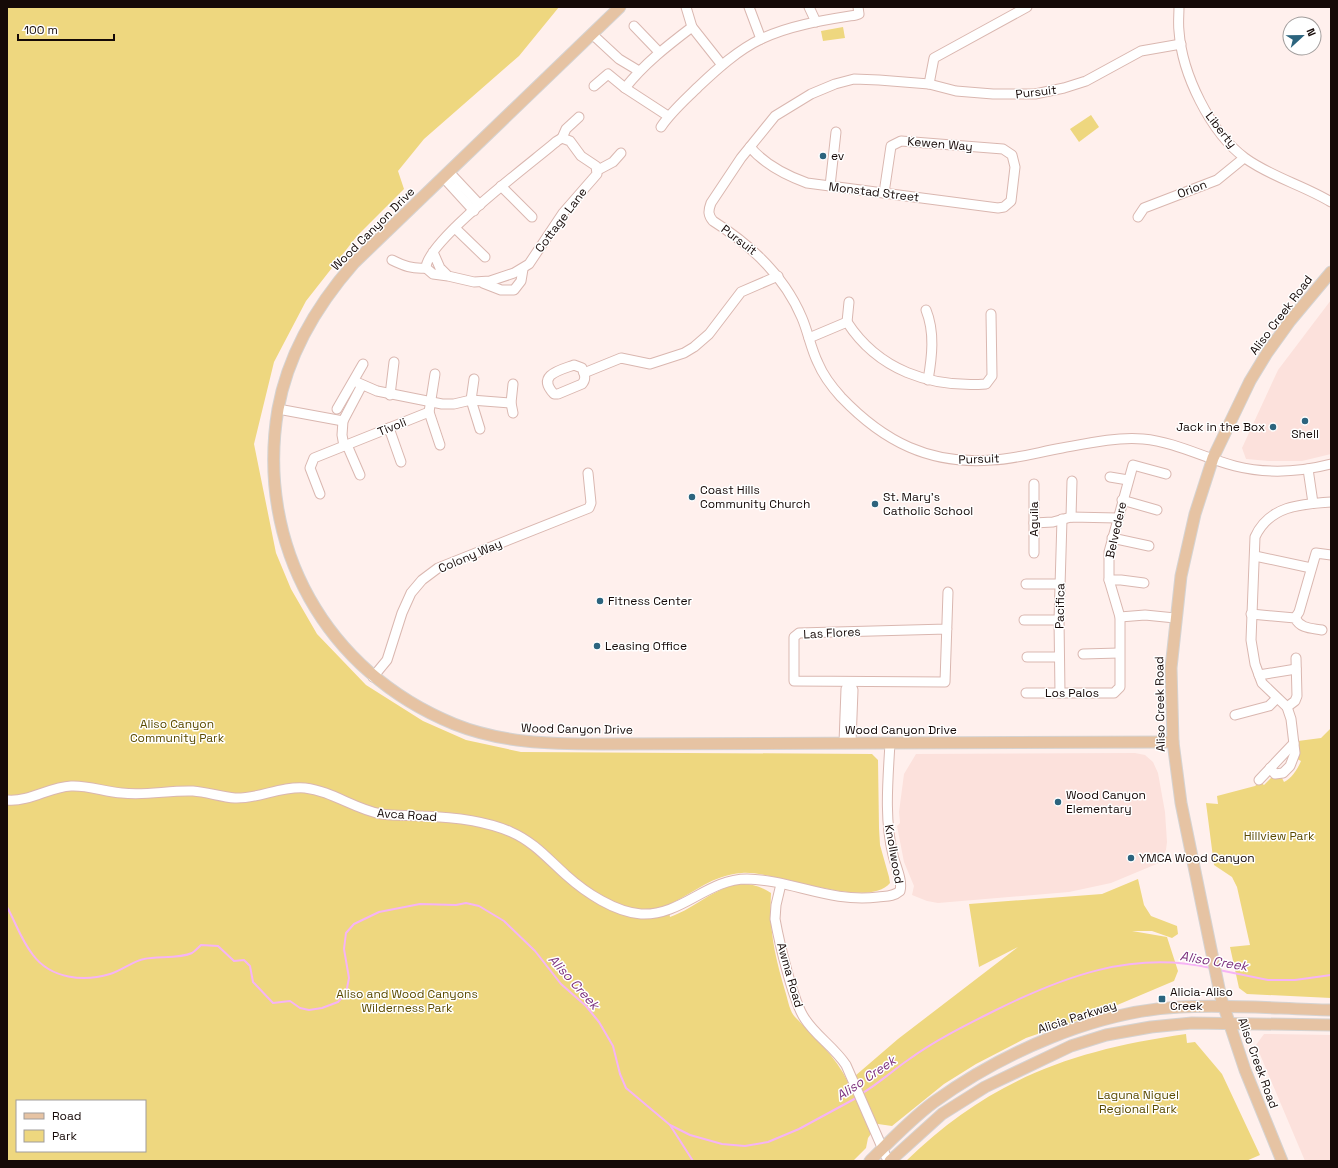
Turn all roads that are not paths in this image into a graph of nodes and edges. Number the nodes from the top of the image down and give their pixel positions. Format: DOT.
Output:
graph roads {
  1 [pos="620,7"];
  2 [pos="686,7"];
  3 [pos="749,7"];
  4 [pos="809,7"];
  5 [pos="858,7"];
  6 [pos="1026,7"];
  7 [pos="1180,7"];
  8 [pos="816,22"];
  9 [pos="634,26"];
  10 [pos="692,27"];
  11 [pos="592,34"];
  12 [pos="760,39"];
  13 [pos="1181,44"];
  14 [pos="659,52"];
  15 [pos="722,66"];
  16 [pos="639,71"];
  17 [pos="929,84"];
  18 [pos="594,86"];
  19 [pos="626,88"];
  20 [pos="668,116"];
  21 [pos="579,117"];
  22 [pos="661,127"];
  23 [pos="836,132"];
  24 [pos="562,138"];
  25 [pos="750,147"];
  26 [pos="621,153"];
  27 [pos="1244,158"];
  28 [pos="598,170"];
  29 [pos="446,175"];
  30 [pos="501,186"];
  31 [pos="830,186"];
  32 [pos="884,193"];
  33 [pos="1331,202"];
  34 [pos="1008,204"];
  35 [pos="477,208"];
  36 [pos="532,217"];
  37 [pos="1138,217"];
  38 [pos="455,228"];
  39 [pos="433,252"];
  40 [pos="485,257"];
  41 [pos="392,260"];
  42 [pos="426,268"];
  43 [pos="523,269"];
  44 [pos="1331,272"];
  45 [pos="448,276"];
  46 [pos="778,276"];
  47 [pos="483,283"];
  48 [pos="849,302"];
  49 [pos="926,310"];
  50 [pos="992,314"];
  51 [pos="847,322"];
  52 [pos="809,338"];
  53 [pos="394,362"];
  54 [pos="363,364"];
  55 [pos="584,373"];
  56 [pos="435,374"];
  57 [pos="474,379"];
  58 [pos="928,380"];
  59 [pos="358,383"];
  60 [pos="513,384"];
  61 [pos="390,395"];
  62 [pos="471,400"];
  63 [pos="432,402"];
  64 [pos="278,409"];
  65 [pos="337,409"];
  66 [pos="429,412"];
  67 [pos="344,421"];
  68 [pos="388,428"];
  69 [pos="480,429"];
  70 [pos="346,445"];
  71 [pos="440,445"];
  72 [pos="1213,458"];
  73 [pos="401,462"];
  74 [pos="1331,464"];
  75 [pos="1308,469"];
  76 [pos="588,473"];
  77 [pos="1166,474"];
  78 [pos="360,475"];
  79 [pos="1110,477"];
  80 [pos="1128,480"];
  81 [pos="1072,481"];
  82 [pos="1034,484"];
  83 [pos="320,494"];
  84 [pos="1122,500"];
  85 [pos="1331,502"];
  86 [pos="1313,503"];
  87 [pos="1156,510"];
  88 [pos="1071,517"];
  89 [pos="1117,518"];
  90 [pos="1062,519"];
  91 [pos="1034,523"];
  92 [pos="1112,538"];
  93 [pos="1149,546"];
  94 [pos="1034,553"];
  95 [pos="1331,555"];
  96 [pos="1255,556"];
  97 [pos="1311,568"];
  98 [pos="1109,580"];
  99 [pos="1144,583"];
  100 [pos="1026,584"];
  101 [pos="1060,584"];
  102 [pos="948,592"];
  103 [pos="1251,614"];
  104 [pos="1120,617"];
  105 [pos="1175,618"];
  106 [pos="1295,618"];
  107 [pos="1024,620"];
  108 [pos="1059,620"];
  109 [pos="947,629"];
  110 [pos="1322,630"];
  111 [pos="1118,653"];
  112 [pos="1083,654"];
  113 [pos="1027,657"];
  114 [pos="1059,657"];
  115 [pos="1296,658"];
  116 [pos="1296,669"];
  117 [pos="1258,675"];
  118 [pos="373,677"];
  119 [pos="850,683"];
  120 [pos="1118,691"];
  121 [pos="1026,693"];
  122 [pos="1060,693"];
  123 [pos="1277,698"];
  124 [pos="1287,707"];
  125 [pos="1235,715"];
  126 [pos="848,742"];
  127 [pos="1173,742"];
  128 [pos="890,743"];
  129 [pos="1259,780"];
  130 [pos="7,800"];
  131 [pos="781,884"];
  132 [pos="1222,1002"];
  133 [pos="1331,1010"];
  134 [pos="1229,1023"];
  135 [pos="1331,1025"];
  136 [pos="882,1148"];
  137 [pos="870,1161"];
  138 [pos="889,1161"];
  139 [pos="1282,1161"];
  1 -- 11 [label="main road, Wood Canyon Drive"];
  2 -- 10 [label="street"];
  3 -- 12 [label="street"];
  4 -- 8 [label="street"];
  5 -- 8 [label="street"];
  6 -- 17 [label="street"];
  7 -- 13 [label="street, Liberty"];
  8 -- 12 [label="street"];
  9 -- 14 [label="street"];
  10 -- 14 [label="street"];
  10 -- 15 [label="street"];
  11 -- 16 [label="street"];
  11 -- 29 [label="main road, Wood Canyon Drive"];
  12 -- 15 [label="street"];
  13 -- 17 [label="street, Pursuit"];
  13 -- 27 [label="street, Liberty"];
  14 -- 16 [label="street"];
  15 -- 20 [label="street"];
  16 -- 19 [label="street"];
  17 -- 25 [label="street, Pursuit"];
  18 -- 19 [label="street"];
  19 -- 20 [label="street"];
  20 -- 22 [label="street"];
  21 -- 24 [label="street"];
  23 -- 31 [label="street"];
  24 -- 28 [label="street"];
  24 -- 30 [label="street"];
  25 -- 31 [label="street, Monstad Street"];
  25 -- 46 [label="street, Pursuit"];
  26 -- 28 [label="street, Cottage Lane"];
  27 -- 33 [label="street, Liberty"];
  27 -- 37 [label="street, Orion"];
  28 -- 43 [label="street, Cottage Lane"];
  29 -- 35 [label="street"];
  29 -- 64 [label="main road, Wood Canyon Drive"];
  30 -- 35 [label="street"];
  30 -- 36 [label="street, Cottage Lane"];
  31 -- 32 [label="street, Monstad Street"];
  32 -- 34 [label="street, Monstad Street"];
  32 -- 34 [label="street, Kewen Way"];
  35 -- 38 [label="street"];
  38 -- 39 [label="street"];
  38 -- 40 [label="street"];
  39 -- 42 [label="street"];
  39 -- 45 [label="street"];
  41 -- 42 [label="street, Cottage Lane"];
  42 -- 45 [label="street, Cottage Lane"];
  43 -- 47 [label="street"];
  43 -- 47 [label="street, Cottage Lane"];
  44 -- 72 [label="main road, Aliso Creek Road"];
  45 -- 47 [label="street, Cottage Lane"];
  46 -- 52 [label="street, Pursuit"];
  46 -- 55 [label="street"];
  48 -- 51 [label="street"];
  49 -- 58 [label="street"];
  50 -- 58 [label="street"];
  51 -- 52 [label="street"];
  51 -- 58 [label="street"];
  52 -- 72 [label="street, Pursuit"];
  53 -- 61 [label="street"];
  54 -- 59 [label="street"];
  56 -- 63 [label="street"];
  57 -- 62 [label="street"];
  59 -- 61 [label="street, Tivoli"];
  59 -- 65 [label="street"];
  59 -- 67 [label="street"];
  60 -- 62 [label="street, Tivoli"];
  61 -- 63 [label="street, Tivoli"];
  62 -- 63 [label="street, Tivoli"];
  62 -- 69 [label="street"];
  63 -- 66 [label="street"];
  64 -- 67 [label="street"];
  64 -- 118 [label="main road, Wood Canyon Drive"];
  66 -- 68 [label="street, Tivoli"];
  66 -- 71 [label="street"];
  67 -- 70 [label="street"];
  68 -- 70 [label="street, Tivoli"];
  68 -- 73 [label="street"];
  70 -- 78 [label="street"];
  70 -- 83 [label="street, Tivoli"];
  72 -- 75 [label="street, Pursuit"];
  72 -- 105 [label="main road, Aliso Creek Road"];
  74 -- 75 [label="street, Pursuit"];
  75 -- 86 [label="street"];
  76 -- 118 [label="street, Colony Way"];
  77 -- 80 [label="street, Belvedere"];
  79 -- 80 [label="street"];
  80 -- 84 [label="street, Belvedere"];
  81 -- 88 [label="street"];
  82 -- 91 [label="street, Aguila"];
  84 -- 87 [label="street"];
  84 -- 89 [label="street, Belvedere"];
  85 -- 86 [label="street"];
  86 -- 96 [label="street"];
  88 -- 89 [label="street"];
  88 -- 90 [label="street"];
  89 -- 92 [label="street, Belvedere"];
  90 -- 91 [label="street"];
  90 -- 101 [label="street, Pacifica"];
  91 -- 94 [label="street, Aguila"];
  92 -- 93 [label="street"];
  92 -- 98 [label="street, Belvedere"];
  95 -- 97 [label="street"];
  96 -- 97 [label="street"];
  96 -- 103 [label="street"];
  97 -- 106 [label="street"];
  98 -- 99 [label="street"];
  98 -- 104 [label="street, Belvedere"];
  100 -- 101 [label="street"];
  101 -- 108 [label="street, Pacifica"];
  102 -- 109 [label="street, Las Flores"];
  103 -- 106 [label="street"];
  103 -- 117 [label="street"];
  104 -- 105 [label="street"];
  104 -- 111 [label="street, Belvedere"];
  105 -- 127 [label="main road, Aliso Creek Road"];
  106 -- 110 [label="street"];
  107 -- 108 [label="street"];
  108 -- 114 [label="street, Pacifica"];
  109 -- 119 [label="street, Las Flores"];
  109 -- 119 [label="street, Las Flores"];
  111 -- 112 [label="street"];
  111 -- 120 [label="street, Belvedere"];
  113 -- 114 [label="street"];
  114 -- 122 [label="street, Pacifica"];
  115 -- 116 [label="street"];
  116 -- 117 [label="street"];
  116 -- 124 [label="street"];
  117 -- 123 [label="street"];
  118 -- 126 [label="main road, Wood Canyon Drive"];
  119 -- 126 [label="street"];
  120 -- 122 [label="street, Los Palos"];
  121 -- 122 [label="street, Los Palos"];
  123 -- 124 [label="street"];
  123 -- 125 [label="street"];
  124 -- 129 [label="street"];
  126 -- 128 [label="main road, Wood Canyon Drive"];
  127 -- 128 [label="main road, Wood Canyon Drive"];
  127 -- 132 [label="main road, Aliso Creek Road"];
  128 -- 131 [label="street, Knollwood"];
  130 -- 131 [label="street, Avca Road"];
  131 -- 136 [label="street, Awma Road"];
  132 -- 133 [label="main road, Alicia Parkway"];
  132 -- 134 [label="main road, Aliso Creek Road"];
  132 -- 136 [label="main road, Alicia Parkway"];
  134 -- 135 [label="main road"];
  134 -- 138 [label="main road"];
  134 -- 139 [label="main road, Aliso Creek Road"];
  136 -- 137 [label="main road, Alicia Parkway"];
  136 -- 138 [label="street, Awma Road"];
}
